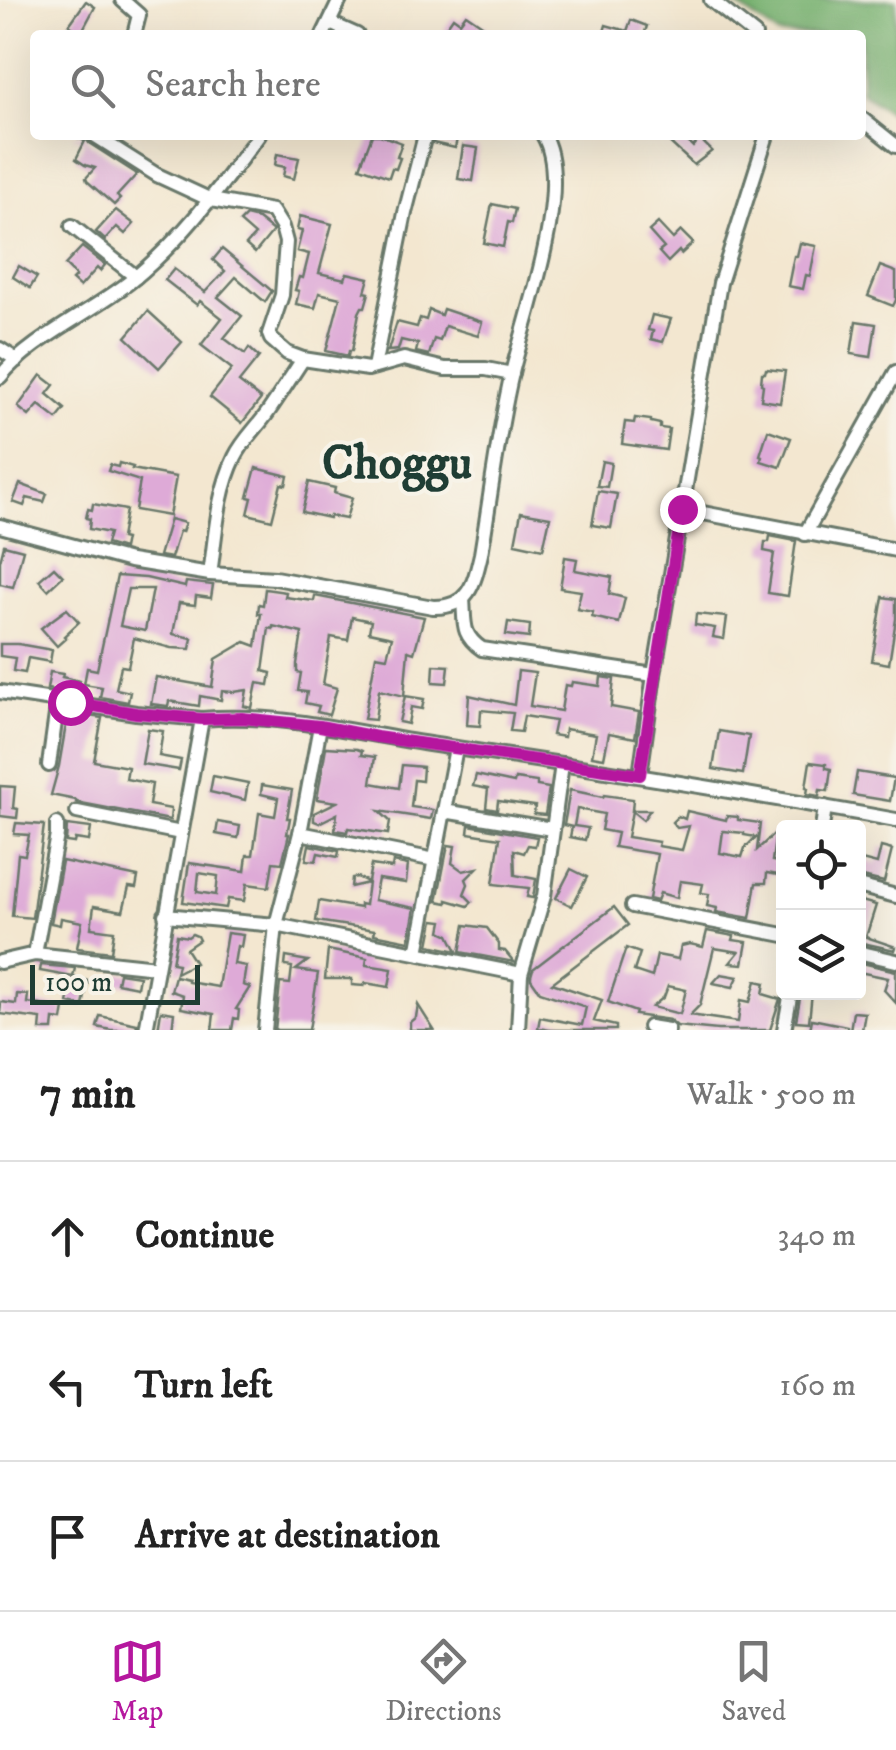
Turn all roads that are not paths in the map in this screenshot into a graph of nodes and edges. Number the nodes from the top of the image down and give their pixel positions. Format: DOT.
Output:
graph roads {
  1 [pos="122,0"];
  2 [pos="340,0"];
  3 [pos="711,0"];
  4 [pos="326,29"];
  5 [pos="135,30"];
  6 [pos="750,30"];
  7 [pos="866,122"];
  8 [pos="102,140"];
  9 [pos="255,140"];
  10 [pos="425,140"];
  11 [pos="546,140"];
  12 [pos="764,140"];
  13 [pos="896,146"];
  14 [pos="211,200"];
  15 [pos="72,226"];
  16 [pos="136,277"];
  17 [pos="0,349"];
  18 [pos="303,359"];
  19 [pos="17,360"];
  20 [pos="374,367"];
  21 [pos="896,372"];
  22 [pos="512,374"];
  23 [pos="0,377"];
  24 [pos="682,509"];
  25 [pos="0,526"];
  26 [pos="805,534"];
  27 [pos="896,550"];
  28 [pos="210,574"];
  29 [pos="463,600"];
  30 [pos="654,675"];
  31 [pos="0,692"];
  32 [pos="58,700"];
  33 [pos="202,719"];
  34 [pos="320,726"];
  35 [pos="456,748"];
  36 [pos="562,764"];
  37 [pos="49,765"];
  38 [pos="640,775"];
  39 [pos="825,807"];
  40 [pos="444,811"];
  41 [pos="77,812"];
  42 [pos="823,820"];
  43 [pos="896,820"];
  44 [pos="57,824"];
  45 [pos="552,829"];
  46 [pos="180,833"];
  47 [pos="300,833"];
  48 [pos="435,860"];
  49 [pos="866,888"];
  50 [pos="896,896"];
  51 [pos="632,906"];
  52 [pos="165,916"];
  53 [pos="276,925"];
  54 [pos="776,933"];
  55 [pos="417,953"];
  56 [pos="36,954"];
  57 [pos="866,954"];
  58 [pos="896,961"];
  59 [pos="0,962"];
  60 [pos="156,967"];
  61 [pos="521,974"];
  62 [pos="790,1000"];
  63 [pos="649,1027"];
  64 [pos="146,1030"];
  65 [pos="265,1030"];
  66 [pos="518,1030"];
  67 [pos="668,1030"];
  68 [pos="784,1030"];
  1 -- 5 [label="street"];
  2 -- 4 [label="street"];
  3 -- 6 [label="street"];
  7 -- 13 [label="street"];
  8 -- 14 [label="street"];
  9 -- 14 [label="street"];
  10 -- 20 [label="street"];
  11 -- 22 [label="street"];
  12 -- 24 [label="street"];
  14 -- 16 [label="street"];
  14 -- 18 [label="street"];
  15 -- 16 [label="street"];
  16 -- 19 [label="street"];
  17 -- 19 [label="street"];
  18 -- 20 [label="street"];
  18 -- 28 [label="street"];
  19 -- 23 [label="street"];
  20 -- 22 [label="street"];
  21 -- 26 [label="street"];
  22 -- 29 [label="street"];
  24 -- 26 [label="street"];
  24 -- 30 [label="street"];
  25 -- 28 [label="street"];
  26 -- 27 [label="street"];
  28 -- 29 [label="street"];
  29 -- 30 [label="street"];
  30 -- 38 [label="street"];
  31 -- 32 [label="street"];
  32 -- 33 [label="street"];
  32 -- 37 [label="street"];
  33 -- 34 [label="street"];
  33 -- 46 [label="street"];
  34 -- 35 [label="street"];
  34 -- 47 [label="street"];
  35 -- 36 [label="street"];
  35 -- 40 [label="street"];
  36 -- 38 [label="street"];
  36 -- 45 [label="street"];
  38 -- 39 [label="street"];
  39 -- 42 [label="street"];
  39 -- 43 [label="street"];
  40 -- 45 [label="street"];
  40 -- 48 [label="street"];
  41 -- 46 [label="street"];
  44 -- 56 [label="street"];
  45 -- 61 [label="street"];
  46 -- 52 [label="street"];
  47 -- 48 [label="street"];
  47 -- 53 [label="street"];
  48 -- 55 [label="street"];
  49 -- 50 [label="street"];
  51 -- 54 [label="street"];
  52 -- 53 [label="street"];
  52 -- 60 [label="street"];
  53 -- 55 [label="street"];
  53 -- 65 [label="street"];
  55 -- 61 [label="street"];
  56 -- 59 [label="street"];
  56 -- 60 [label="street"];
  57 -- 58 [label="street"];
  60 -- 64 [label="street"];
  61 -- 66 [label="street"];
  62 -- 68 [label="street"];
  63 -- 67 [label="street"];
}
